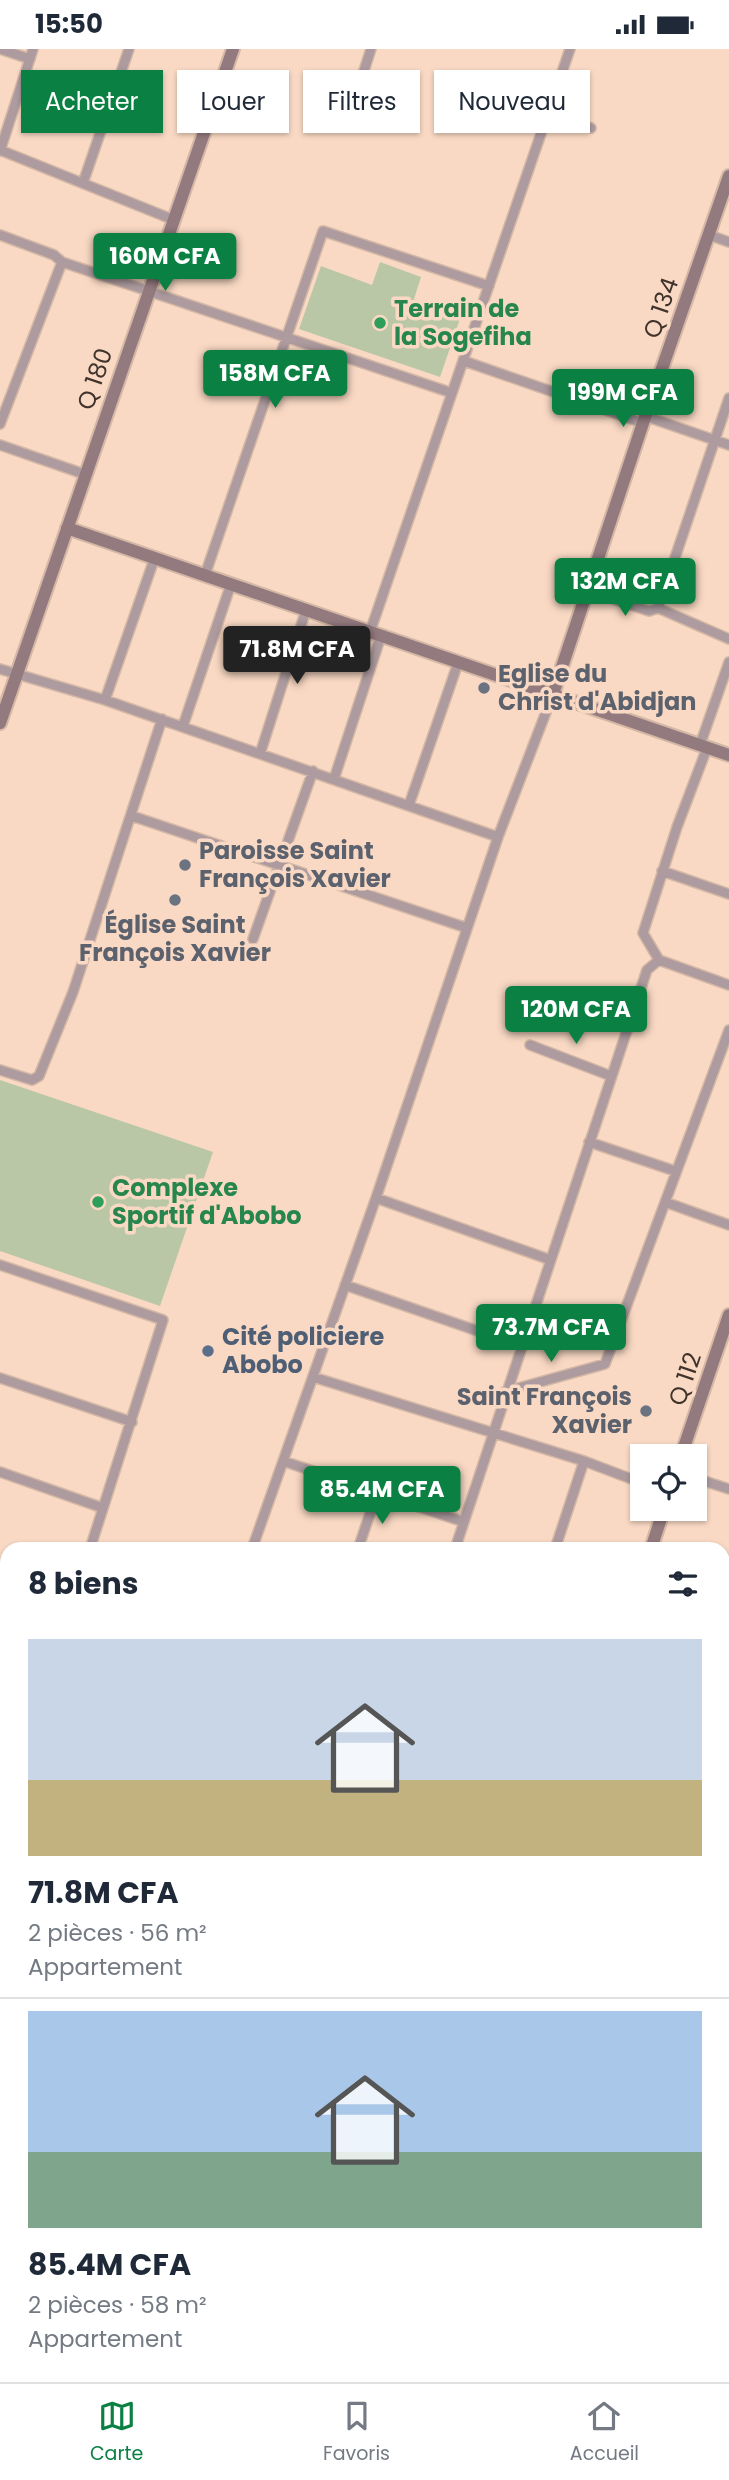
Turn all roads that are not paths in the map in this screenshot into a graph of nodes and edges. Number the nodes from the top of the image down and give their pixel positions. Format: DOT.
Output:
graph roads {
  1 [pos="0,49"];
  2 [pos="129,49"];
  3 [pos="233,49"];
  4 [pos="371,49"];
  5 [pos="570,49"];
  6 [pos="31,54"];
  7 [pos="364,70"];
  8 [pos="563,70"];
  9 [pos="542,133"];
  10 [pos="0,150"];
  11 [pos="729,176"];
  12 [pos="83,183"];
  13 [pos="174,221"];
  14 [pos="0,235"];
  15 [pos="709,235"];
  16 [pos="729,242"];
  17 [pos="62,262"];
  18 [pos="489,286"];
  19 [pos="148,291"];
  20 [pos="285,336"];
  21 [pos="464,361"];
  22 [pos="453,393"];
  23 [pos="729,398"];
  24 [pos="644,419"];
  25 [pos="0,424"];
  26 [pos="715,440"];
  27 [pos="0,445"];
  28 [pos="729,445"];
  29 [pos="85,474"];
  30 [pos="67,528"];
  31 [pos="155,557"];
  32 [pos="205,575"];
  33 [pos="231,583"];
  34 [pos="587,590"];
  35 [pos="658,608"];
  36 [pos="306,610"];
  37 [pos="376,634"];
  38 [pos="729,639"];
  39 [pos="729,662"];
  40 [pos="458,663"];
  41 [pos="0,669"];
  42 [pos="17,674"];
  43 [pos="553,694"];
  44 [pos="105,700"];
  45 [pos="162,719"];
  46 [pos="0,723"];
  47 [pos="183,726"];
  48 [pos="704,746"];
  49 [pos="260,754"];
  50 [pos="729,755"];
  51 [pos="313,771"];
  52 [pos="334,779"];
  53 [pos="409,805"];
  54 [pos="132,816"];
  55 [pos="498,837"];
  56 [pos="278,865"];
  57 [pos="662,871"];
  58 [pos="729,894"];
  59 [pos="467,927"];
  60 [pos="253,939"];
  61 [pos="659,960"];
  62 [pos="729,985"];
  63 [pos="729,1030"];
  64 [pos="530,1045"];
  65 [pos="726,1052"];
  66 [pos="0,1070"];
  67 [pos="611,1076"];
  68 [pos="589,1142"];
  69 [pos="676,1171"];
  70 [pos="376,1198"];
  71 [pos="665,1202"];
  72 [pos="729,1225"];
  73 [pos="548,1259"];
  74 [pos="0,1265"];
  75 [pos="345,1285"];
  76 [pos="729,1315"];
  77 [pos="521,1346"];
  78 [pos="313,1377"];
  79 [pos="0,1378"];
  80 [pos="504,1392"];
  81 [pos="132,1422"];
  82 [pos="494,1434"];
  83 [pos="685,1444"];
  84 [pos="282,1461"];
  85 [pos="583,1461"];
  86 [pos="0,1472"];
  87 [pos="630,1479"];
  88 [pos="707,1482"];
  89 [pos="729,1489"];
  90 [pos="377,1493"];
  91 [pos="103,1508"];
  92 [pos="660,1521"];
  93 [pos="464,1522"];
  94 [pos="92,1542"];
  95 [pos="254,1542"];
  96 [pos="360,1542"];
  97 [pos="457,1542"];
  98 [pos="557,1542"];
  99 [pos="653,1542"];
  1 -- 6 [label="street"];
  2 -- 12 [label="street"];
  3 -- 13 [label="street, Q 180"];
  4 -- 7 [label="street"];
  5 -- 8 [label="street"];
  6 -- 10 [label="street"];
  9 -- 18 [label="street"];
  10 -- 12 [label="street"];
  11 -- 15 [label="street, Q 134"];
  12 -- 13 [label="street"];
  13 -- 19 [label="street, Q 180"];
  14 -- 17 [label="street"];
  15 -- 16 [label="street"];
  15 -- 24 [label="street, Q 134"];
  17 -- 19 [label="street"];
  17 -- 25 [label="street"];
  18 -- 20 [label="street"];
  18 -- 21 [label="street"];
  19 -- 20 [label="street"];
  19 -- 29 [label="street, Q 180"];
  20 -- 22 [label="street"];
  20 -- 32 [label="street"];
  21 -- 22 [label="street"];
  21 -- 24 [label="street"];
  22 -- 37 [label="street"];
  23 -- 26 [label="street"];
  24 -- 26 [label="street"];
  24 -- 34 [label="street, Q 134"];
  26 -- 28 [label="street"];
  26 -- 35 [label="street"];
  27 -- 29 [label="street"];
  29 -- 30 [label="street, Q 180"];
  30 -- 31 [label="street"];
  30 -- 42 [label="street, Q 180"];
  31 -- 32 [label="street"];
  31 -- 44 [label="street"];
  32 -- 33 [label="street"];
  33 -- 36 [label="street"];
  33 -- 47 [label="street"];
  34 -- 35 [label="street"];
  34 -- 43 [label="street, Q 134"];
  35 -- 38 [label="street"];
  36 -- 37 [label="street"];
  36 -- 49 [label="street"];
  37 -- 40 [label="street"];
  37 -- 52 [label="street"];
  39 -- 48 [label="street"];
  40 -- 43 [label="street"];
  40 -- 53 [label="street"];
  41 -- 42 [label="street"];
  42 -- 44 [label="street"];
  42 -- 46 [label="street, Q 180"];
  43 -- 48 [label="street"];
  43 -- 55 [label="street"];
  44 -- 45 [label="street"];
  45 -- 47 [label="street"];
  45 -- 54 [label="street"];
  47 -- 49 [label="street"];
  48 -- 50 [label="street"];
  48 -- 57 [label="street"];
  49 -- 51 [label="street"];
  51 -- 52 [label="street"];
  51 -- 56 [label="street"];
  52 -- 53 [label="street"];
  53 -- 55 [label="street"];
  54 -- 56 [label="street"];
  54 -- 66 [label="street"];
  55 -- 59 [label="street"];
  56 -- 59 [label="street"];
  56 -- 60 [label="street"];
  57 -- 58 [label="street"];
  57 -- 61 [label="street"];
  59 -- 70 [label="street"];
  61 -- 62 [label="street"];
  61 -- 67 [label="street"];
  63 -- 65 [label="street"];
  64 -- 67 [label="street"];
  65 -- 69 [label="street"];
  67 -- 68 [label="street"];
  68 -- 69 [label="street"];
  68 -- 73 [label="street"];
  69 -- 71 [label="street"];
  70 -- 73 [label="street"];
  70 -- 75 [label="street"];
  71 -- 72 [label="street"];
  71 -- 80 [label="street"];
  73 -- 77 [label="street"];
  74 -- 81 [label="street"];
  75 -- 77 [label="street"];
  75 -- 78 [label="street"];
  76 -- 83 [label="street, Q 112"];
  77 -- 80 [label="street"];
  78 -- 82 [label="street"];
  78 -- 84 [label="street"];
  79 -- 81 [label="street"];
  80 -- 82 [label="street"];
  81 -- 91 [label="street"];
  82 -- 85 [label="street"];
  82 -- 93 [label="street"];
  84 -- 90 [label="street"];
  84 -- 95 [label="street"];
  85 -- 87 [label="street"];
  85 -- 98 [label="street"];
  86 -- 91 [label="street"];
  88 -- 89 [label="street"];
  90 -- 93 [label="street"];
  90 -- 96 [label="street"];
  91 -- 94 [label="street"];
  92 -- 99 [label="street"];
  93 -- 97 [label="street"];
}
